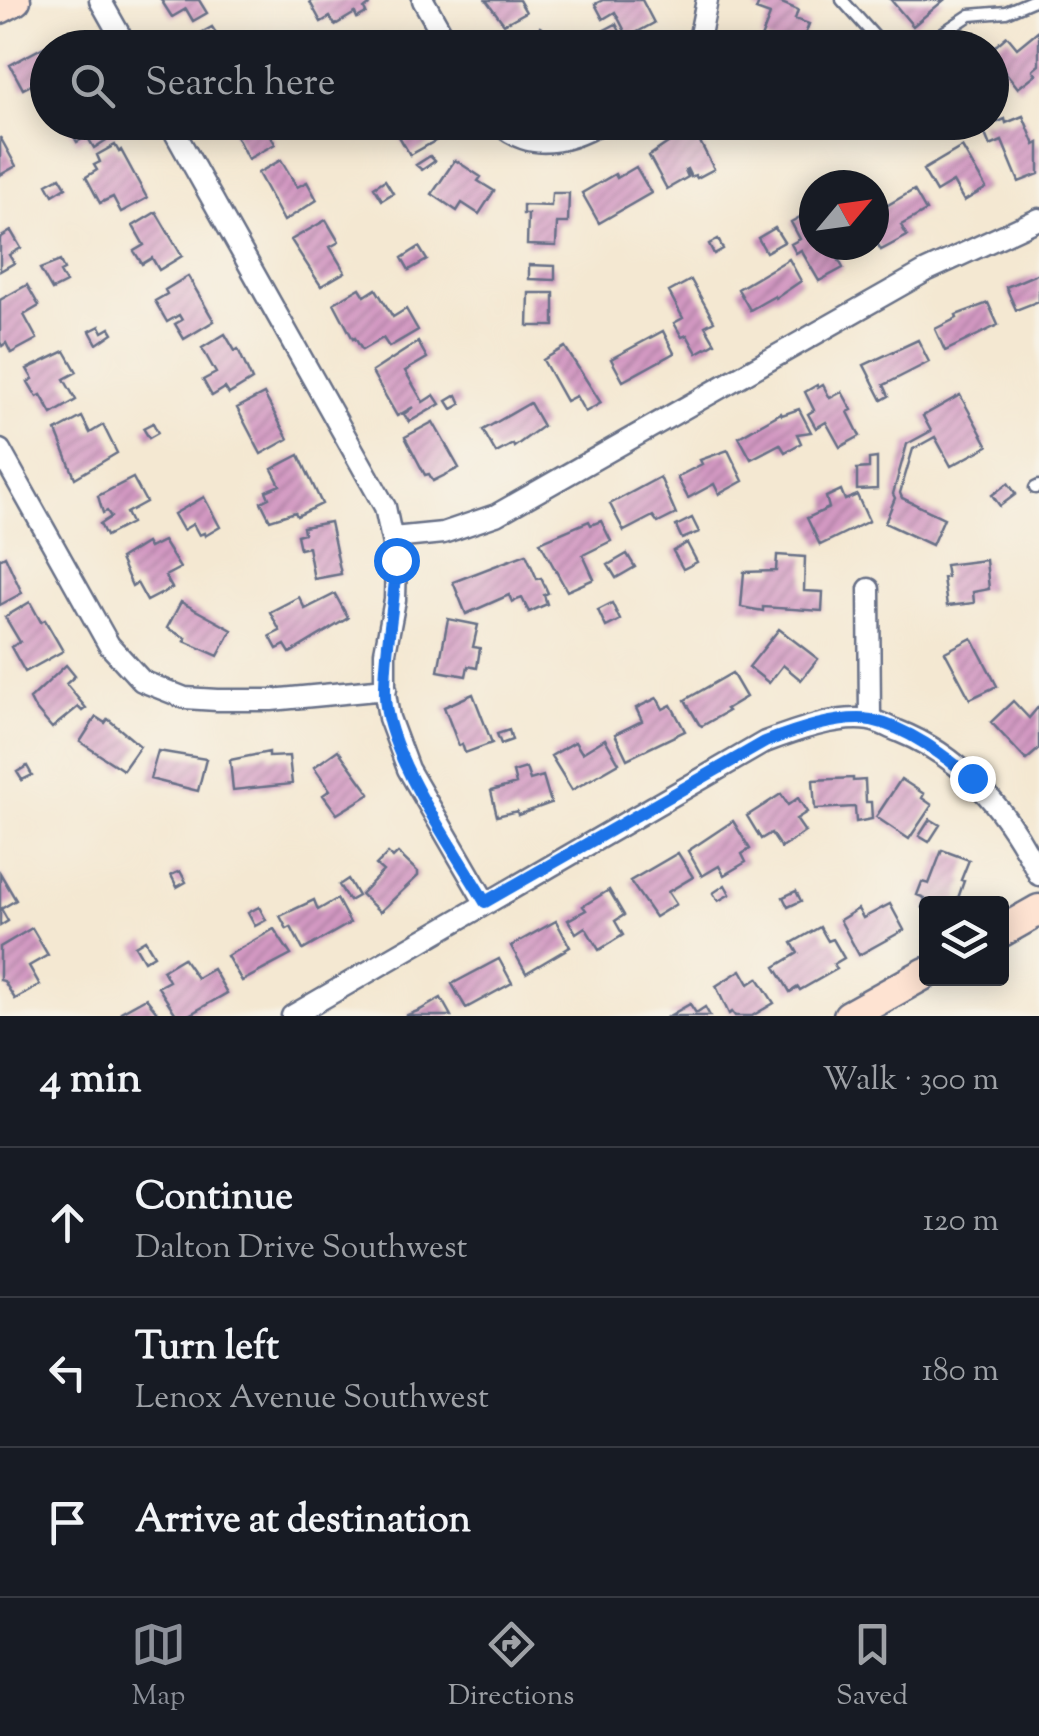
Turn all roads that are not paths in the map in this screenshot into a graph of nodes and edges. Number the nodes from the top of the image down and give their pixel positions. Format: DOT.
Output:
graph roads {
  1 [pos="15,0"];
  2 [pos="100,0"];
  3 [pos="424,0"];
  4 [pos="706,0"];
  5 [pos="842,0"];
  6 [pos="1034,0"];
  7 [pos="0,8"];
  8 [pos="117,30"];
  9 [pos="440,30"];
  10 [pos="700,30"];
  11 [pos="869,30"];
  12 [pos="946,30"];
  13 [pos="179,140"];
  14 [pos="541,140"];
  15 [pos="566,140"];
  16 [pos="1039,219"];
  17 [pos="0,450"];
  18 [pos="393,538"];
  19 [pos="869,589"];
  20 [pos="386,689"];
  21 [pos="870,720"];
  22 [pos="1039,875"];
  23 [pos="485,902"];
  24 [pos="1039,910"];
  25 [pos="1009,926"];
  26 [pos="919,976"];
  27 [pos="292,1016"];
  28 [pos="849,1016"];
  1 -- 7 [label="street"];
  2 -- 8 [label="street"];
  3 -- 9 [label="street"];
  4 -- 10 [label="street"];
  5 -- 11 [label="lane"];
  6 -- 12 [label="lane"];
  13 -- 18 [label="street"];
  14 -- 15 [label="street"];
  16 -- 18 [label="street"];
  17 -- 20 [label="street"];
  18 -- 20 [label="street"];
  19 -- 21 [label="street"];
  20 -- 23 [label="street"];
  21 -- 22 [label="street"];
  21 -- 23 [label="street"];
  23 -- 27 [label="street"];
  24 -- 25 [label="street"];
  26 -- 28 [label="street"];
}
